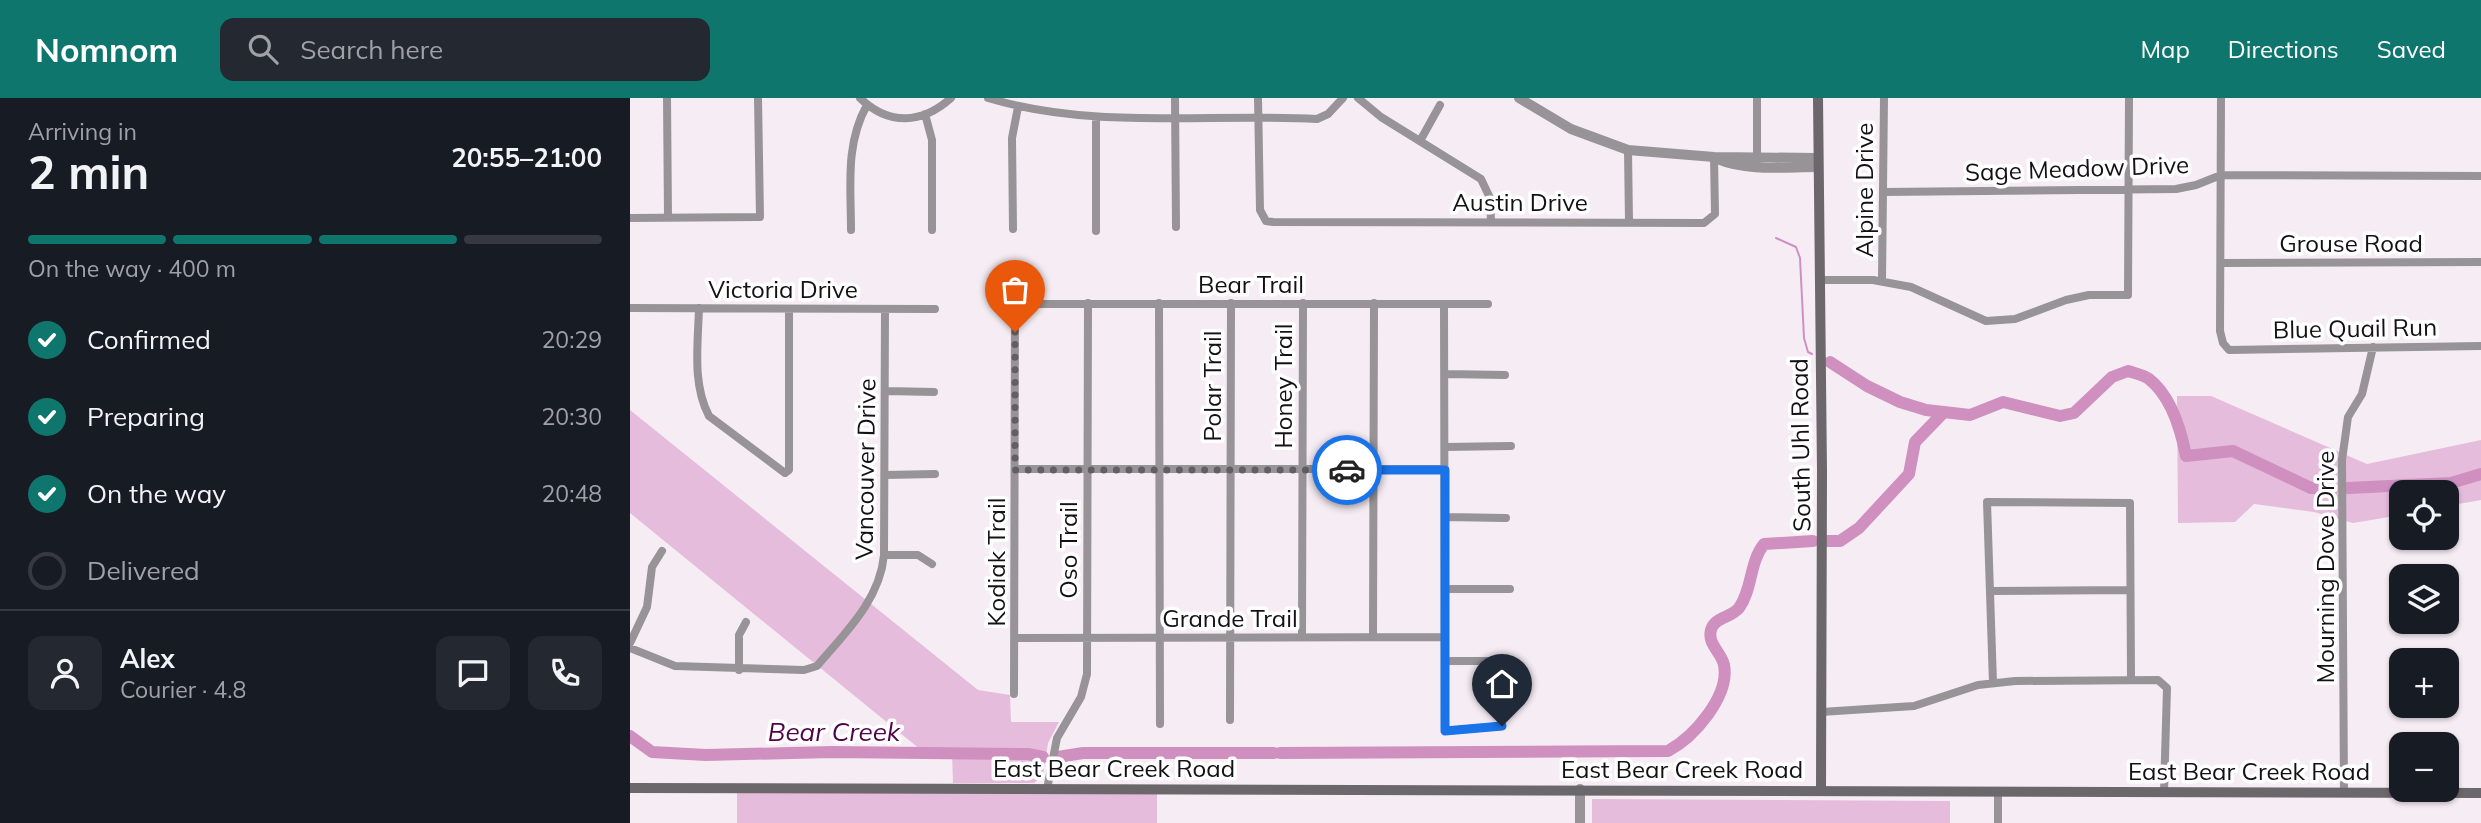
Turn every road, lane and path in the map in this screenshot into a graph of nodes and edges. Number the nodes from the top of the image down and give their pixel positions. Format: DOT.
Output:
graph roads {
  1 [pos="667,98"];
  2 [pos="758,98"];
  3 [pos="951,98"];
  4 [pos="988,98"];
  5 [pos="1175,98"];
  6 [pos="1258,98"];
  7 [pos="1343,98"];
  8 [pos="1358,98"];
  9 [pos="1519,98"];
  10 [pos="1757,98"];
  11 [pos="1818,98"];
  12 [pos="1884,98"];
  13 [pos="2129,98"];
  14 [pos="2221,98"];
  15 [pos="864,101"];
  16 [pos="1440,105"];
  17 [pos="1018,107"];
  18 [pos="925,114"];
  19 [pos="1258,116"];
  20 [pos="1096,117"];
  21 [pos="1175,117"];
  22 [pos="1420,141"];
  23 [pos="1628,150"];
  24 [pos="1714,157"];
  25 [pos="1757,163"];
  26 [pos="1818,163"];
  27 [pos="2221,175"];
  28 [pos="2481,176"];
  29 [pos="2129,190"];
  30 [pos="1883,192"];
  31 [pos="668,217"];
  32 [pos="630,218"];
  33 [pos="1491,222"];
  34 [pos="1629,222"];
  35 [pos="1176,228"];
  36 [pos="1013,229"];
  37 [pos="850,230"];
  38 [pos="932,230"];
  39 [pos="1096,230"];
  40 [pos="2481,262"];
  41 [pos="2221,263"];
  42 [pos="1819,280"];
  43 [pos="1882,281"];
  44 [pos="1088,303"];
  45 [pos="1159,303"];
  46 [pos="1231,303"];
  47 [pos="1303,303"];
  48 [pos="1374,303"];
  49 [pos="1015,304"];
  50 [pos="1444,304"];
  51 [pos="1488,304"];
  52 [pos="699,308"];
  53 [pos="630,309"];
  54 [pos="789,309"];
  55 [pos="935,309"];
  56 [pos="886,310"];
  57 [pos="2481,346"];
  58 [pos="2373,347"];
  59 [pos="1445,374"];
  60 [pos="1505,374"];
  61 [pos="886,391"];
  62 [pos="934,392"];
  63 [pos="1511,446"];
  64 [pos="1445,447"];
  65 [pos="1015,470"];
  66 [pos="1088,470"];
  67 [pos="1160,470"];
  68 [pos="1231,470"];
  69 [pos="1302,470"];
  70 [pos="1374,470"];
  71 [pos="1445,470"];
  72 [pos="935,474"];
  73 [pos="885,475"];
  74 [pos="1445,517"];
  75 [pos="1506,518"];
  76 [pos="662,551"];
  77 [pos="884,555"];
  78 [pos="932,564"];
  79 [pos="1445,589"];
  80 [pos="1510,589"];
  81 [pos="2130,590"];
  82 [pos="1990,591"];
  83 [pos="746,622"];
  84 [pos="1373,636"];
  85 [pos="1231,637"];
  86 [pos="1302,637"];
  87 [pos="1445,637"];
  88 [pos="1015,638"];
  89 [pos="1088,638"];
  90 [pos="1160,638"];
  91 [pos="630,643"];
  92 [pos="630,648"];
  93 [pos="1445,661"];
  94 [pos="1508,661"];
  95 [pos="739,670"];
  96 [pos="2131,678"];
  97 [pos="1993,683"];
  98 [pos="1014,694"];
  99 [pos="1821,712"];
  100 [pos="1230,720"];
  101 [pos="1160,724"];
  102 [pos="1502,726"];
  103 [pos="630,788"];
  104 [pos="1047,789"];
  105 [pos="1580,789"];
  106 [pos="1821,791"];
  107 [pos="1998,791"];
  108 [pos="2164,792"];
  109 [pos="2344,793"];
  110 [pos="2481,793"];
  111 [pos="1580,823"];
  112 [pos="1998,823"];
  1 -- 31 [label="street"];
  2 -- 31 [label="street"];
  3 -- 18 [label="street"];
  4 -- 17 [label="street"];
  5 -- 21 [label="street"];
  6 -- 19 [label="street"];
  7 -- 19 [label="street"];
  8 -- 22 [label="street"];
  9 -- 23 [label="street"];
  10 -- 25 [label="street"];
  11 -- 26 [label="main road, South Uhl Road"];
  12 -- 30 [label="street, Alpine Drive"];
  13 -- 29 [label="street"];
  14 -- 27 [label="street"];
  15 -- 18 [label="street"];
  15 -- 37 [label="street"];
  16 -- 22 [label="street"];
  17 -- 20 [label="street"];
  17 -- 36 [label="street"];
  18 -- 38 [label="street"];
  19 -- 21 [label="street"];
  19 -- 33 [label="street, Austin Drive"];
  20 -- 21 [label="street"];
  20 -- 39 [label="street"];
  21 -- 35 [label="street"];
  22 -- 33 [label="street"];
  23 -- 24 [label="street"];
  23 -- 34 [label="street"];
  24 -- 25 [label="street"];
  24 -- 34 [label="street, Austin Drive"];
  25 -- 26 [label="street"];
  26 -- 42 [label="main road, South Uhl Road"];
  27 -- 28 [label="street, Sage Meadow Drive"];
  27 -- 29 [label="street, Sage Meadow Drive"];
  27 -- 41 [label="street"];
  29 -- 30 [label="street, Sage Meadow Drive"];
  29 -- 43 [label="street"];
  30 -- 43 [label="street, Alpine Drive"];
  31 -- 32 [label="street"];
  33 -- 34 [label="street, Austin Drive"];
  40 -- 41 [label="street, Grouse Road"];
  41 -- 58 [label="street, Blue Quail Run"];
  42 -- 43 [label="street"];
  42 -- 99 [label="main road, South Uhl Road"];
  44 -- 45 [label="street, Bear Trail"];
  44 -- 49 [label="street, Bear Trail"];
  44 -- 66 [label="street, Oso Trail"];
  45 -- 46 [label="street, Bear Trail"];
  45 -- 67 [label="street"];
  46 -- 47 [label="street, Bear Trail"];
  46 -- 68 [label="street, Polar Trail"];
  47 -- 48 [label="street, Bear Trail"];
  47 -- 69 [label="street, Honey Trail"];
  48 -- 50 [label="street, Bear Trail"];
  48 -- 70 [label="street"];
  49 -- 65 [label="street, Kodiak Trail"];
  50 -- 51 [label="street, Bear Trail"];
  50 -- 59 [label="street"];
  52 -- 53 [label="street, Victoria Drive"];
  52 -- 54 [label="street, Victoria Drive"];
  52 -- 54 [label="street"];
  54 -- 56 [label="street, Victoria Drive"];
  55 -- 56 [label="street, Victoria Drive"];
  56 -- 61 [label="street, Vancouver Drive"];
  57 -- 58 [label="street, Blue Quail Run"];
  58 -- 109 [label="street, Mourning Dove Drive"];
  59 -- 60 [label="street"];
  59 -- 64 [label="street"];
  61 -- 62 [label="street"];
  61 -- 73 [label="street, Vancouver Drive"];
  63 -- 64 [label="street"];
  64 -- 71 [label="street"];
  65 -- 66 [label="street"];
  65 -- 88 [label="street, Kodiak Trail"];
  66 -- 67 [label="street"];
  66 -- 89 [label="street, Oso Trail"];
  67 -- 68 [label="street"];
  67 -- 90 [label="street"];
  68 -- 69 [label="street"];
  68 -- 85 [label="street, Polar Trail"];
  69 -- 70 [label="street"];
  69 -- 86 [label="street, Honey Trail"];
  70 -- 71 [label="street"];
  70 -- 84 [label="street"];
  71 -- 74 [label="street"];
  72 -- 73 [label="street"];
  73 -- 77 [label="street, Vancouver Drive"];
  74 -- 75 [label="street"];
  74 -- 79 [label="street"];
  76 -- 91 [label="street"];
  77 -- 78 [label="street"];
  77 -- 95 [label="street, Vancouver Drive"];
  79 -- 80 [label="street"];
  79 -- 87 [label="street"];
  81 -- 82 [label="street"];
  81 -- 82 [label="street"];
  81 -- 96 [label="street"];
  82 -- 97 [label="street"];
  83 -- 95 [label="street"];
  84 -- 86 [label="street, Grande Trail"];
  84 -- 87 [label="street, Grande Trail"];
  85 -- 86 [label="street, Grande Trail"];
  85 -- 90 [label="street, Grande Trail"];
  85 -- 100 [label="street, Polar Trail"];
  87 -- 93 [label="street"];
  88 -- 89 [label="street, Grande Trail"];
  88 -- 98 [label="street, Kodiak Trail"];
  89 -- 90 [label="street, Grande Trail"];
  89 -- 104 [label="street, Oso Trail"];
  90 -- 101 [label="street"];
  92 -- 95 [label="street"];
  93 -- 94 [label="street"];
  93 -- 102 [label="street"];
  96 -- 97 [label="street"];
  96 -- 108 [label="street"];
  97 -- 99 [label="street"];
  99 -- 106 [label="main road, South Uhl Road"];
  103 -- 104 [label="main road, East Bear Creek Road"];
  104 -- 105 [label="main road, East Bear Creek Road"];
  105 -- 106 [label="main road, East Bear Creek Road"];
  105 -- 111 [label="street"];
  106 -- 107 [label="main road, East Bear Creek Road"];
  107 -- 108 [label="main road, East Bear Creek Road"];
  107 -- 112 [label="street"];
  108 -- 109 [label="main road, East Bear Creek Road"];
  109 -- 110 [label="main road, East Bear Creek Road"];
}
